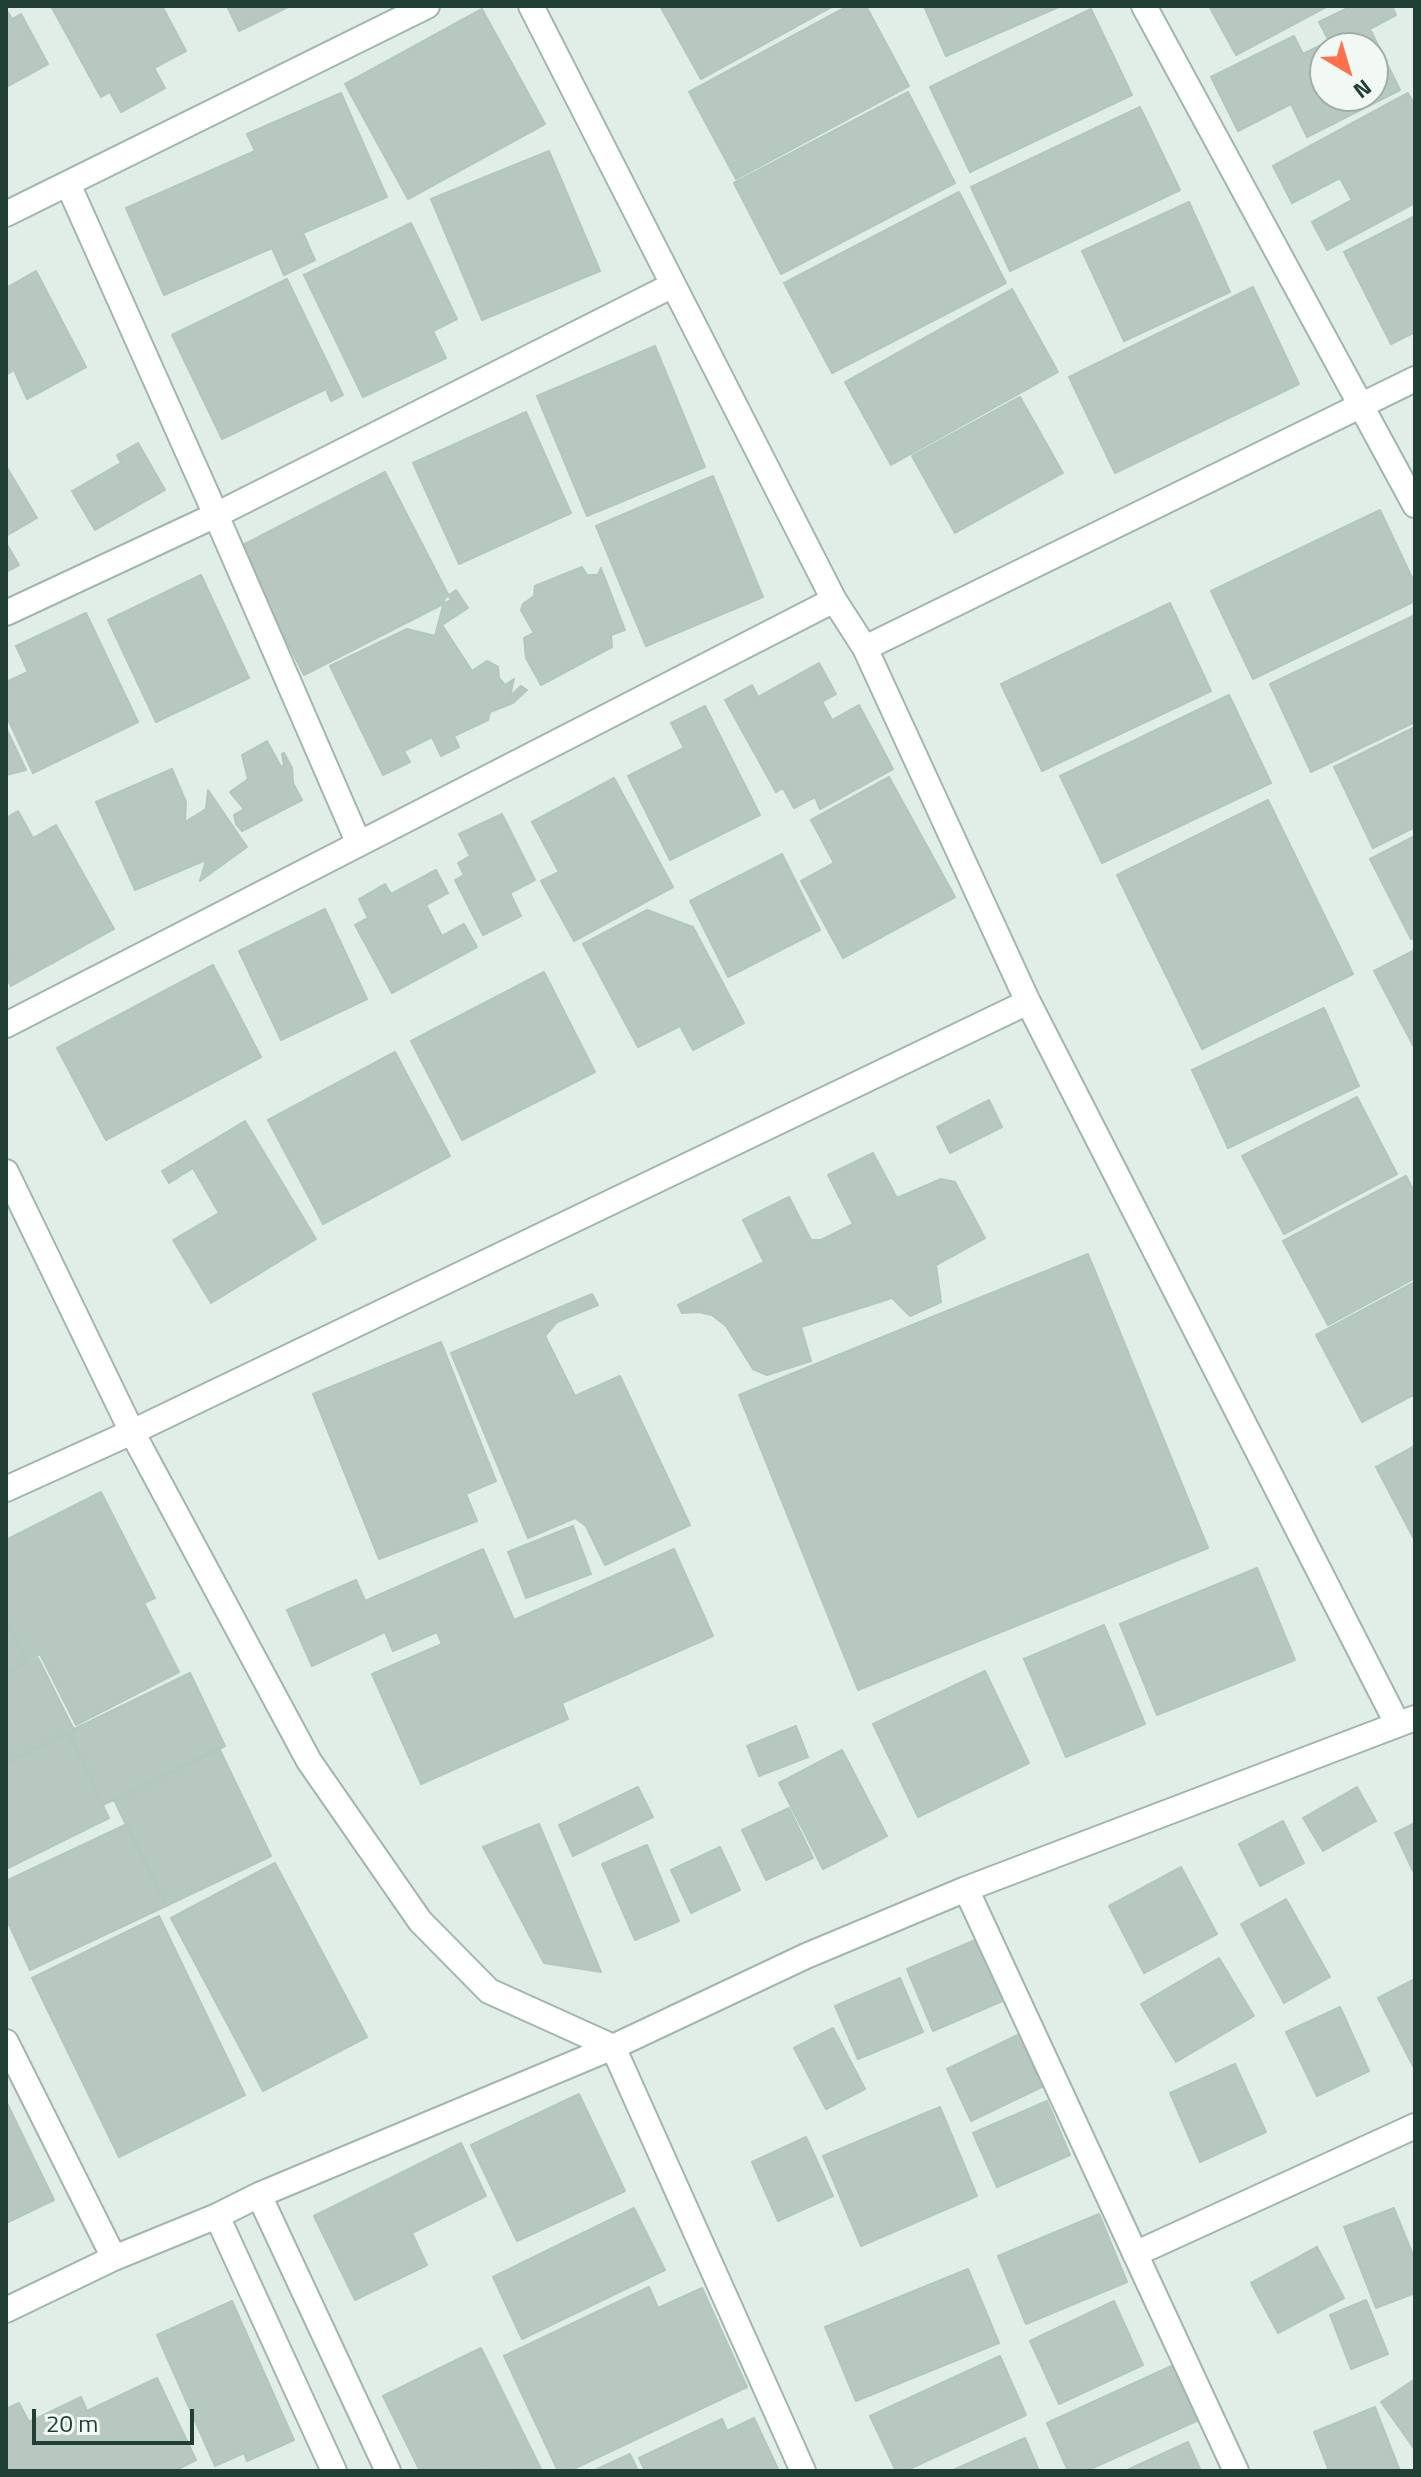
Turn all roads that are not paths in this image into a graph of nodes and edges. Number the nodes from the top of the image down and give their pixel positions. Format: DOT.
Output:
graph roads {
  1 [pos="427,6"];
  2 [pos="531,6"];
  3 [pos="1144,6"];
  4 [pos="68,184"];
  5 [pos="6,214"];
  6 [pos="673,285"];
  7 [pos="1415,379"];
  8 [pos="1361,406"];
  9 [pos="1415,505"];
  10 [pos="216,515"];
  11 [pos="834,600"];
  12 [pos="6,613"];
  13 [pos="865,648"];
  14 [pos="359,844"];
  15 [pos="1028,1002"];
  16 [pos="6,1025"];
  17 [pos="6,1172"];
  18 [pos="132,1432"];
  19 [pos="6,1489"];
  20 [pos="1406,1721"];
  21 [pos="966,1889"];
  22 [pos="6,2042"];
  23 [pos="613,2047"];
  24 [pos="1415,2126"];
  25 [pos="259,2195"];
  26 [pos="217,2216"];
  27 [pos="1135,2254"];
  28 [pos="114,2258"];
  29 [pos="6,2310"];
  30 [pos="334,2471"];
  31 [pos="388,2471"];
  32 [pos="803,2471"];
  33 [pos="1236,2471"];
  1 -- 4 [label="street"];
  2 -- 6 [label="street"];
  3 -- 8 [label="street"];
  4 -- 5 [label="street"];
  4 -- 10 [label="street"];
  6 -- 10 [label="street"];
  6 -- 11 [label="street"];
  7 -- 8 [label="street"];
  8 -- 9 [label="street"];
  8 -- 13 [label="street"];
  10 -- 12 [label="street"];
  10 -- 14 [label="street"];
  11 -- 13 [label="street"];
  11 -- 14 [label="street"];
  13 -- 15 [label="street"];
  14 -- 16 [label="street"];
  15 -- 18 [label="street"];
  15 -- 20 [label="street"];
  17 -- 18 [label="street"];
  18 -- 19 [label="street"];
  18 -- 23 [label="street"];
  20 -- 21 [label="street"];
  21 -- 23 [label="street"];
  21 -- 27 [label="street"];
  22 -- 28 [label="street"];
  23 -- 25 [label="street"];
  23 -- 32 [label="street"];
  24 -- 27 [label="street"];
  25 -- 26 [label="street"];
  25 -- 31 [label="street"];
  26 -- 28 [label="street"];
  26 -- 30 [label="street"];
  27 -- 33 [label="street"];
  28 -- 29 [label="street"];
}
